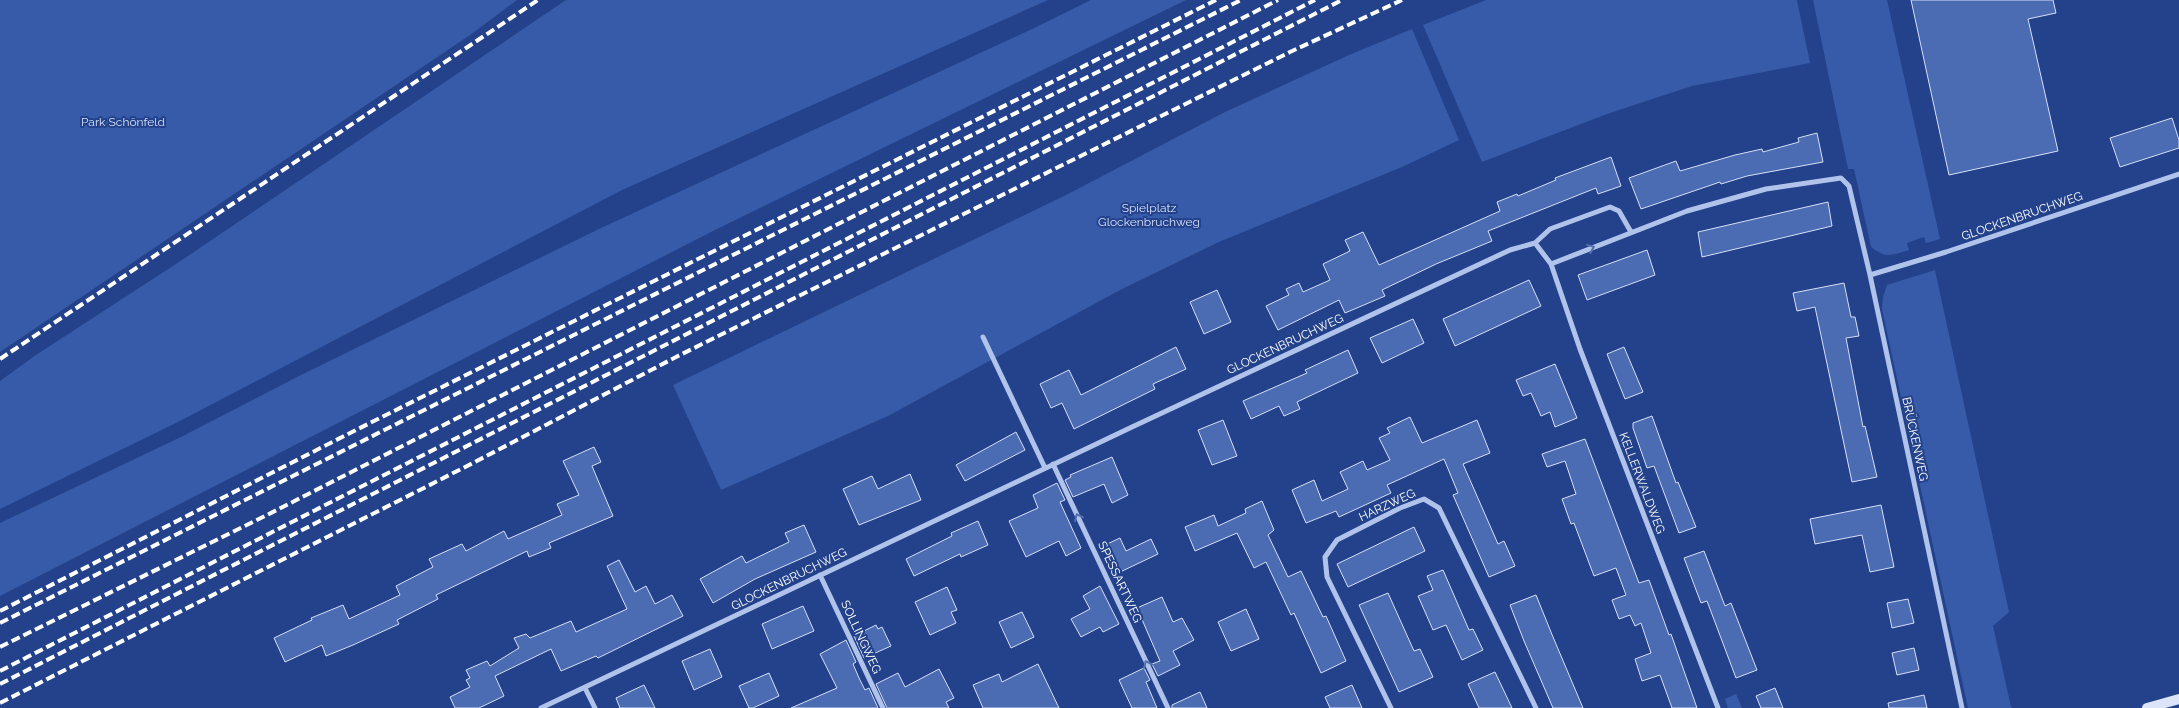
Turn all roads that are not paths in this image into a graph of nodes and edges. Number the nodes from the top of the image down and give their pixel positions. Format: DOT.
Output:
graph roads {
  1 [pos="2179,174"];
  2 [pos="1631,232"];
  3 [pos="1535,243"];
  4 [pos="1551,264"];
  5 [pos="1870,275"];
  6 [pos="983,337"];
  7 [pos="1053,464"];
  8 [pos="1045,468"];
  9 [pos="820,575"];
  10 [pos="585,688"];
  11 [pos="2179,699"];
  12 [pos="540,708"];
  13 [pos="595,708"];
  14 [pos="883,708"];
  15 [pos="1168,708"];
  16 [pos="1390,708"];
  17 [pos="1536,708"];
  18 [pos="1718,708"];
  19 [pos="1962,708"];
  20 [pos="2148,708"];
  1 -- 5 [label="street, GLOCKENBRUCHWEG"];
  2 -- 3 [label="street, GLOCKENBRUCHWEG"];
  4 -- 2 [label="street, one-way"];
  2 -- 5 [label="street, BRÜCKENWEG"];
  3 -- 4 [label="street"];
  3 -- 7 [label="street, GLOCKENBRUCHWEG"];
  4 -- 18 [label="street, KELLERWALDWEG"];
  5 -- 19 [label="street, BRÜCKENWEG"];
  6 -- 8 [label="street"];
  7 -- 8 [label="street, GLOCKENBRUCHWEG"];
  15 -- 7 [label="street, SPESSARTWEG, one-way"];
  8 -- 9 [label="street, GLOCKENBRUCHWEG"];
  9 -- 10 [label="street, GLOCKENBRUCHWEG"];
  9 -- 14 [label="street, SOLLINGWEG"];
  10 -- 12 [label="street, GLOCKENBRUCHWEG"];
  10 -- 13 [label="street"];
  11 -- 20 [label="main road"];
  16 -- 17 [label="street, HARZWEG"];
}
